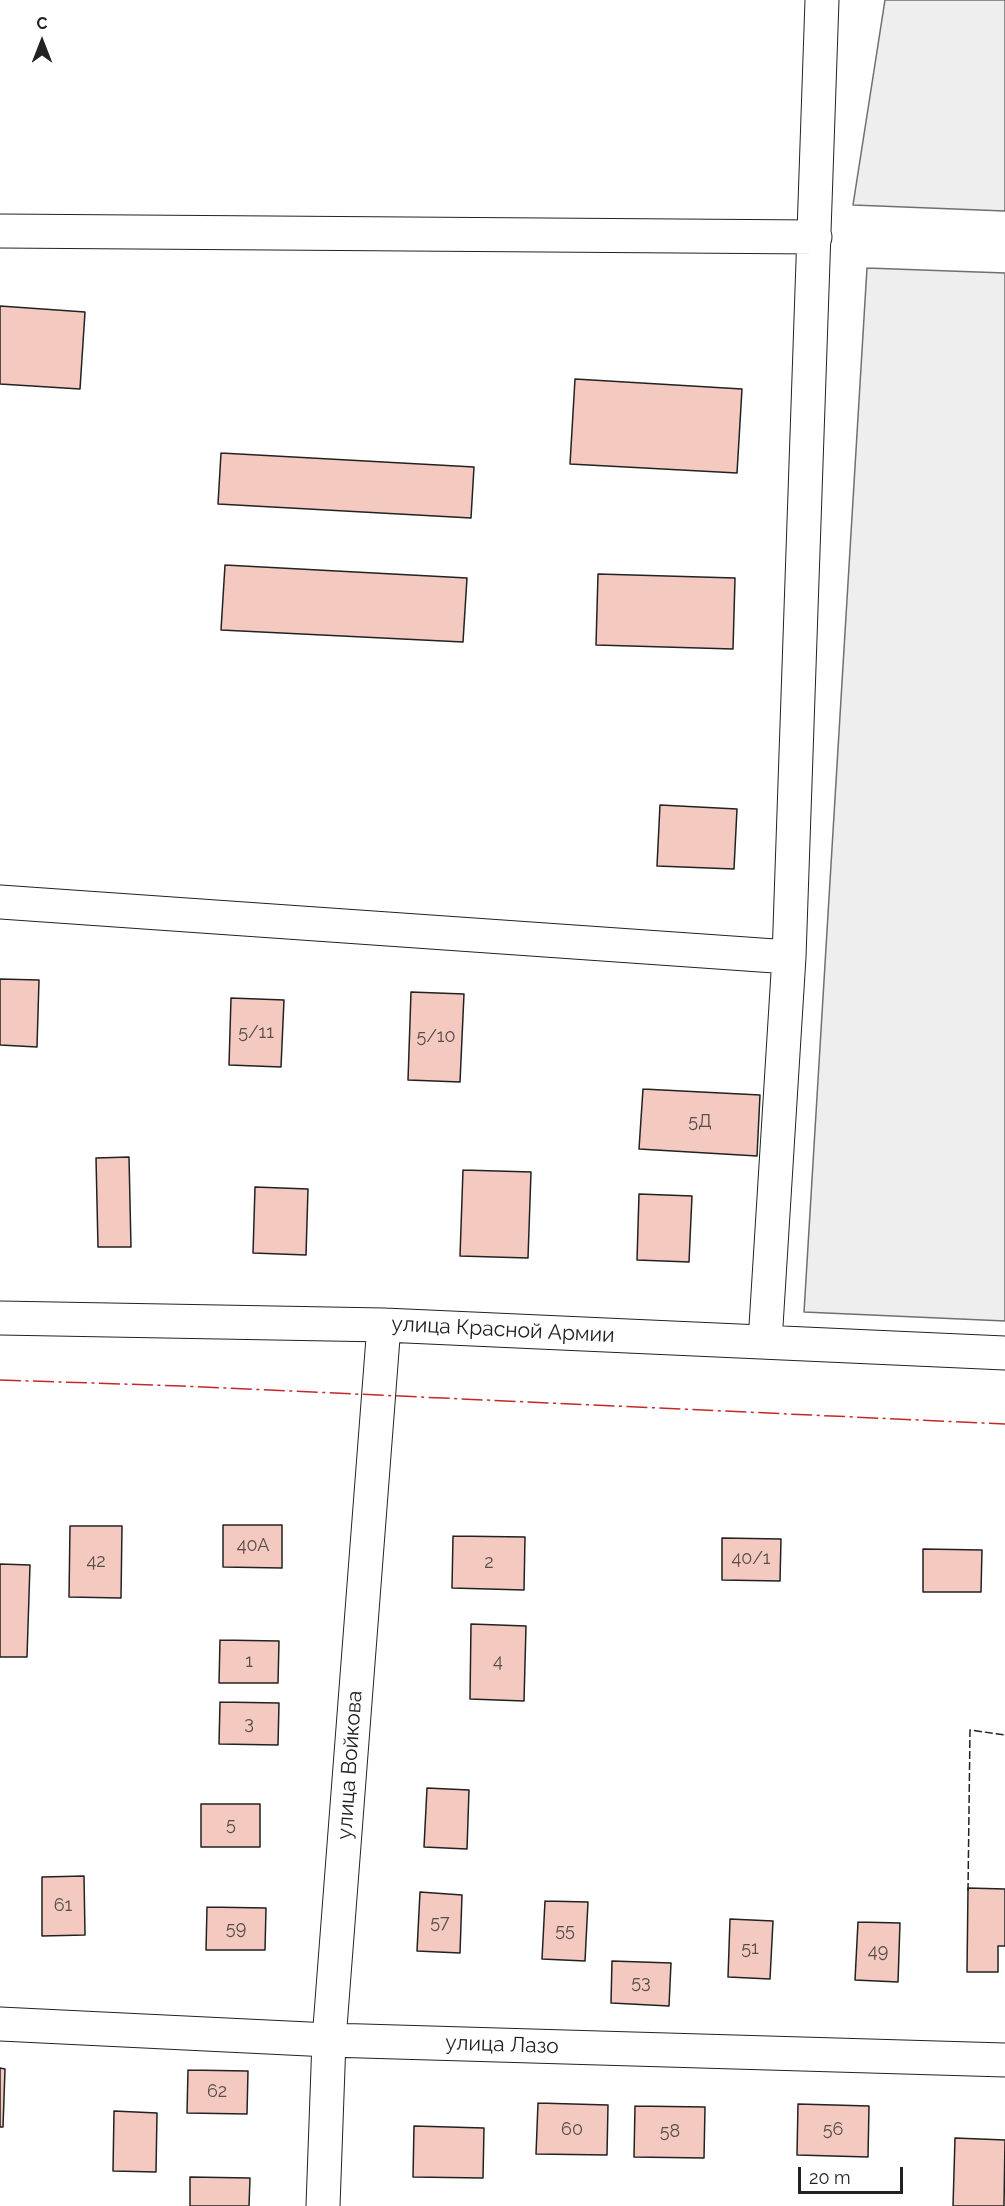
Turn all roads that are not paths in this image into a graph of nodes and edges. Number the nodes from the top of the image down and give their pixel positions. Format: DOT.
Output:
graph roads {
  1 [pos="822,0"];
  2 [pos="0,231"];
  3 [pos="815,237"];
  4 [pos="0,902"];
  5 [pos="789,957"];
  6 [pos="0,1318"];
  7 [pos="384,1325"];
  8 [pos="765,1342"];
  9 [pos="1005,1353"];
  10 [pos="0,2024"];
  11 [pos="329,2040"];
  12 [pos="1005,2060"];
  13 [pos="323,2206"];
  1 -- 3 [label="street"];
  2 -- 3 [label="street"];
  3 -- 5 [label="street"];
  4 -- 5 [label="street"];
  5 -- 8 [label="street"];
  6 -- 7 [label="street, улица Красной Армии"];
  7 -- 8 [label="street, улица Красной Армии"];
  7 -- 11 [label="street, улица Войкова"];
  8 -- 9 [label="street, улица Красной Армии"];
  10 -- 11 [label="street, улица Лазо"];
  11 -- 12 [label="street, улица Лазо"];
  11 -- 13 [label="street, улица Войкова"];
}
